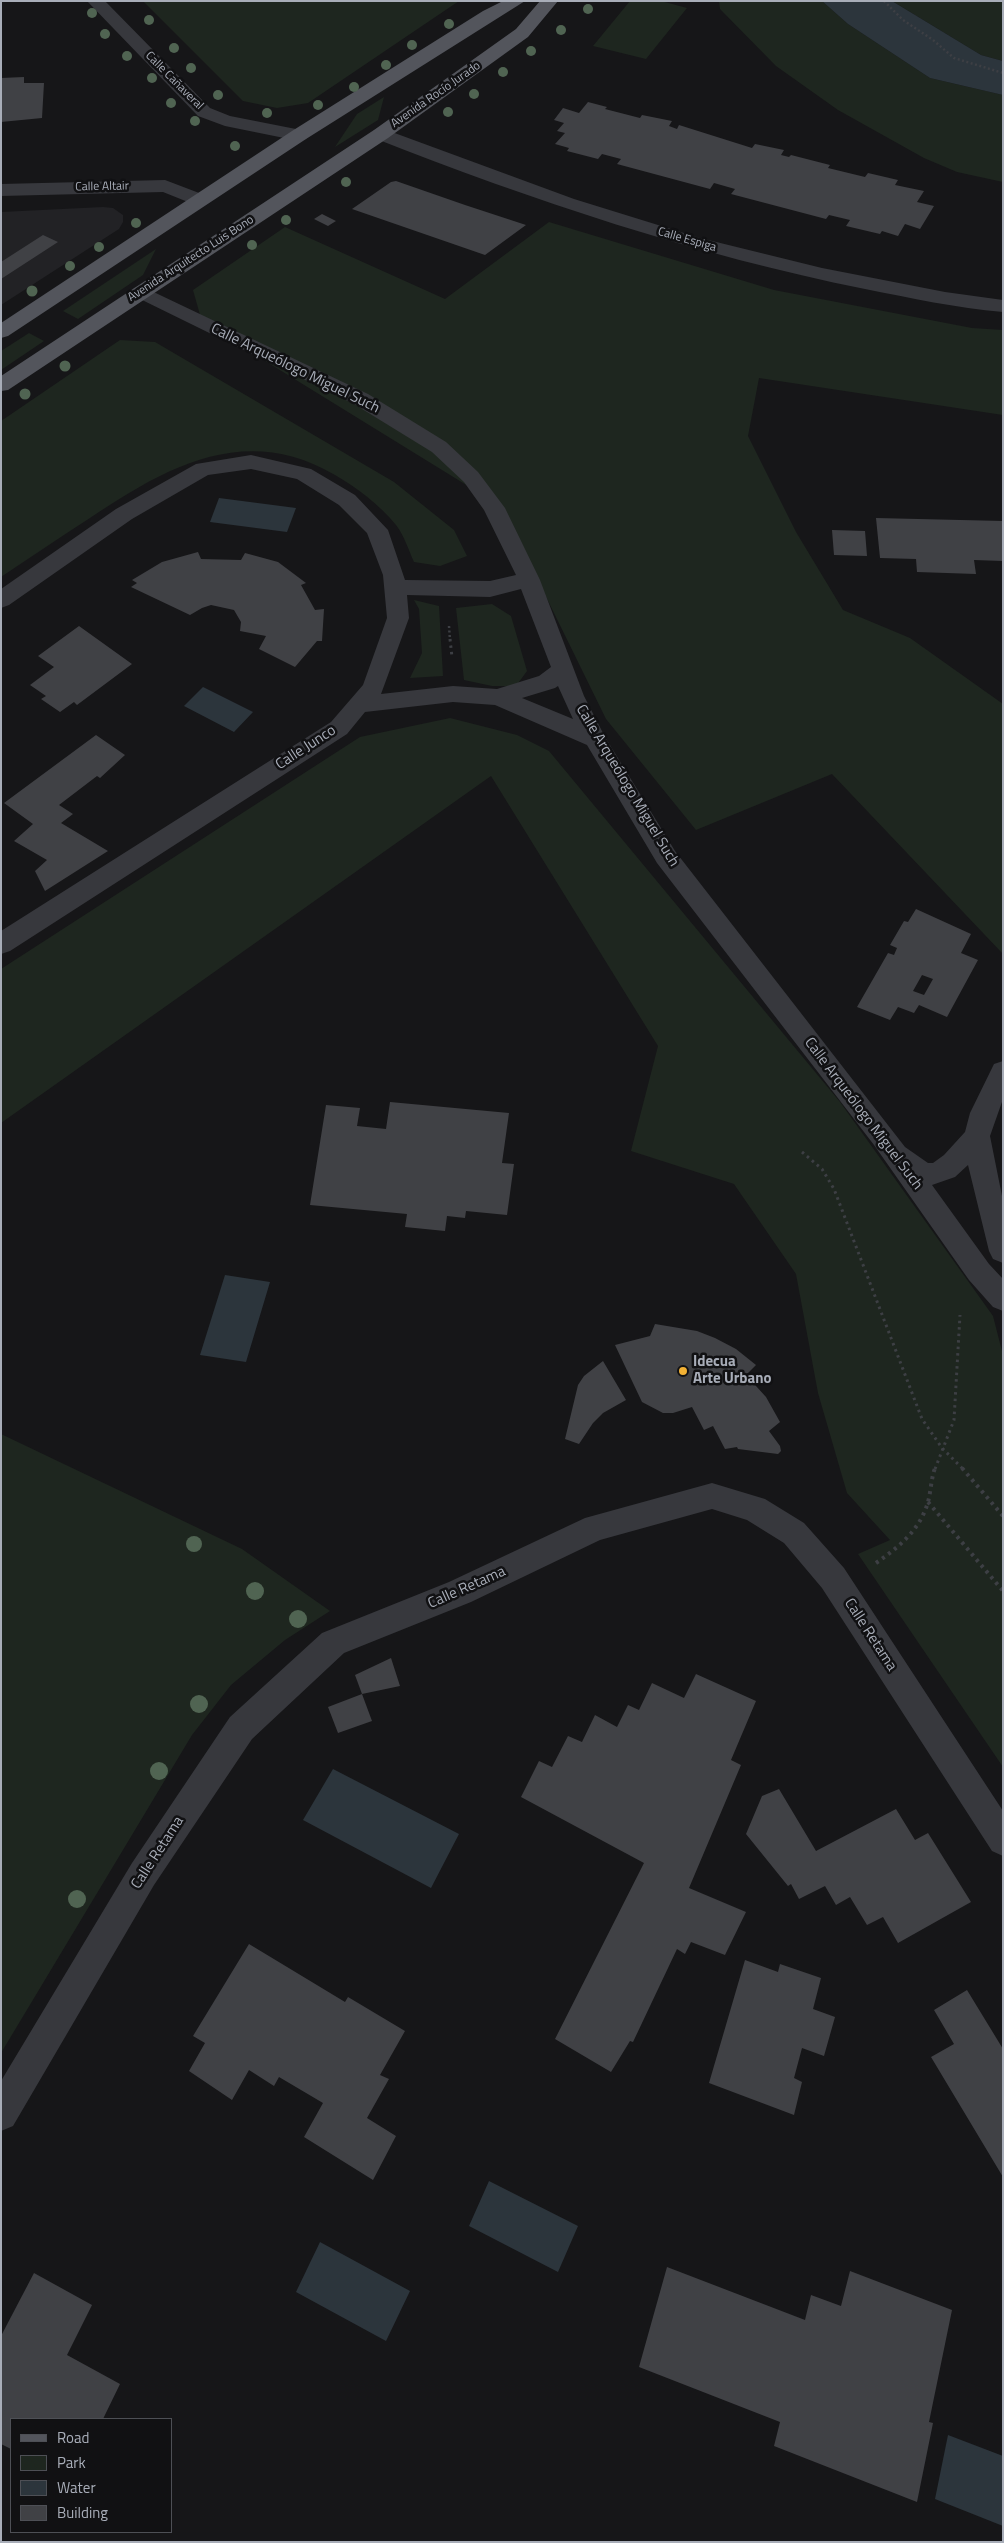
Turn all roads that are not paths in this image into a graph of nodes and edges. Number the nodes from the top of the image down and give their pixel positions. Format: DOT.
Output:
graph roads {
  1 [pos="95,1"];
  2 [pos="517,1"];
  3 [pos="526,1"];
  4 [pos="550,1"];
  5 [pos="445,67"];
  6 [pos="391,105"];
  7 [pos="381,134"];
  8 [pos="299,135"];
  9 [pos="1,190"];
  10 [pos="200,200"];
  11 [pos="141,292"];
  12 [pos="1003,306"];
  13 [pos="1,332"];
  14 [pos="1,385"];
  15 [pos="529,580"];
  16 [pos="396,586"];
  17 [pos="1,600"];
  18 [pos="563,669"];
  19 [pos="497,697"];
  20 [pos="358,705"];
  21 [pos="595,739"];
  22 [pos="1,944"];
  23 [pos="1003,1071"];
  24 [pos="977,1136"];
  25 [pos="893,1151"];
  26 [pos="1003,1251"];
  27 [pos="1003,1299"];
  28 [pos="1003,1840"];
  29 [pos="1,2114"];
  1 -- 8 [label="street, Calle Cañaveral"];
  2 -- 8 [label="main road"];
  3 -- 5 [label="main road, Avenida Rocío Jurado"];
  4 -- 7 [label="main road, Avenida Rocío Jurado"];
  6 -- 7 [label="main road, Avenida Rocío Jurado"];
  7 -- 11 [label="main road, Avenida Arquitecto Luis Bono"];
  7 -- 12 [label="street, Calle Espiga"];
  8 -- 10 [label="main road"];
  9 -- 10 [label="street, Calle Altair"];
  10 -- 13 [label="main road"];
  11 -- 14 [label="main road, Avenida Arquitecto Luis Bono"];
  11 -- 15 [label="street, Calle Arqueólogo Miguel Such"];
  15 -- 16 [label="street"];
  15 -- 18 [label="street, Calle Arqueólogo Miguel Such"];
  16 -- 17 [label="street, Calle Junco"];
  16 -- 20 [label="street, Calle Junco"];
  18 -- 19 [label="street"];
  18 -- 21 [label="street, Calle Arqueólogo Miguel Such"];
  19 -- 20 [label="street"];
  19 -- 21 [label="street"];
  20 -- 22 [label="street, Calle Junco"];
  21 -- 25 [label="street, Calle Arqueólogo Miguel Such"];
  23 -- 24 [label="street"];
  24 -- 25 [label="street"];
  24 -- 26 [label="street"];
  25 -- 27 [label="street, Calle Arqueólogo Miguel Such"];
  28 -- 29 [label="street, Calle Retama"];
}
